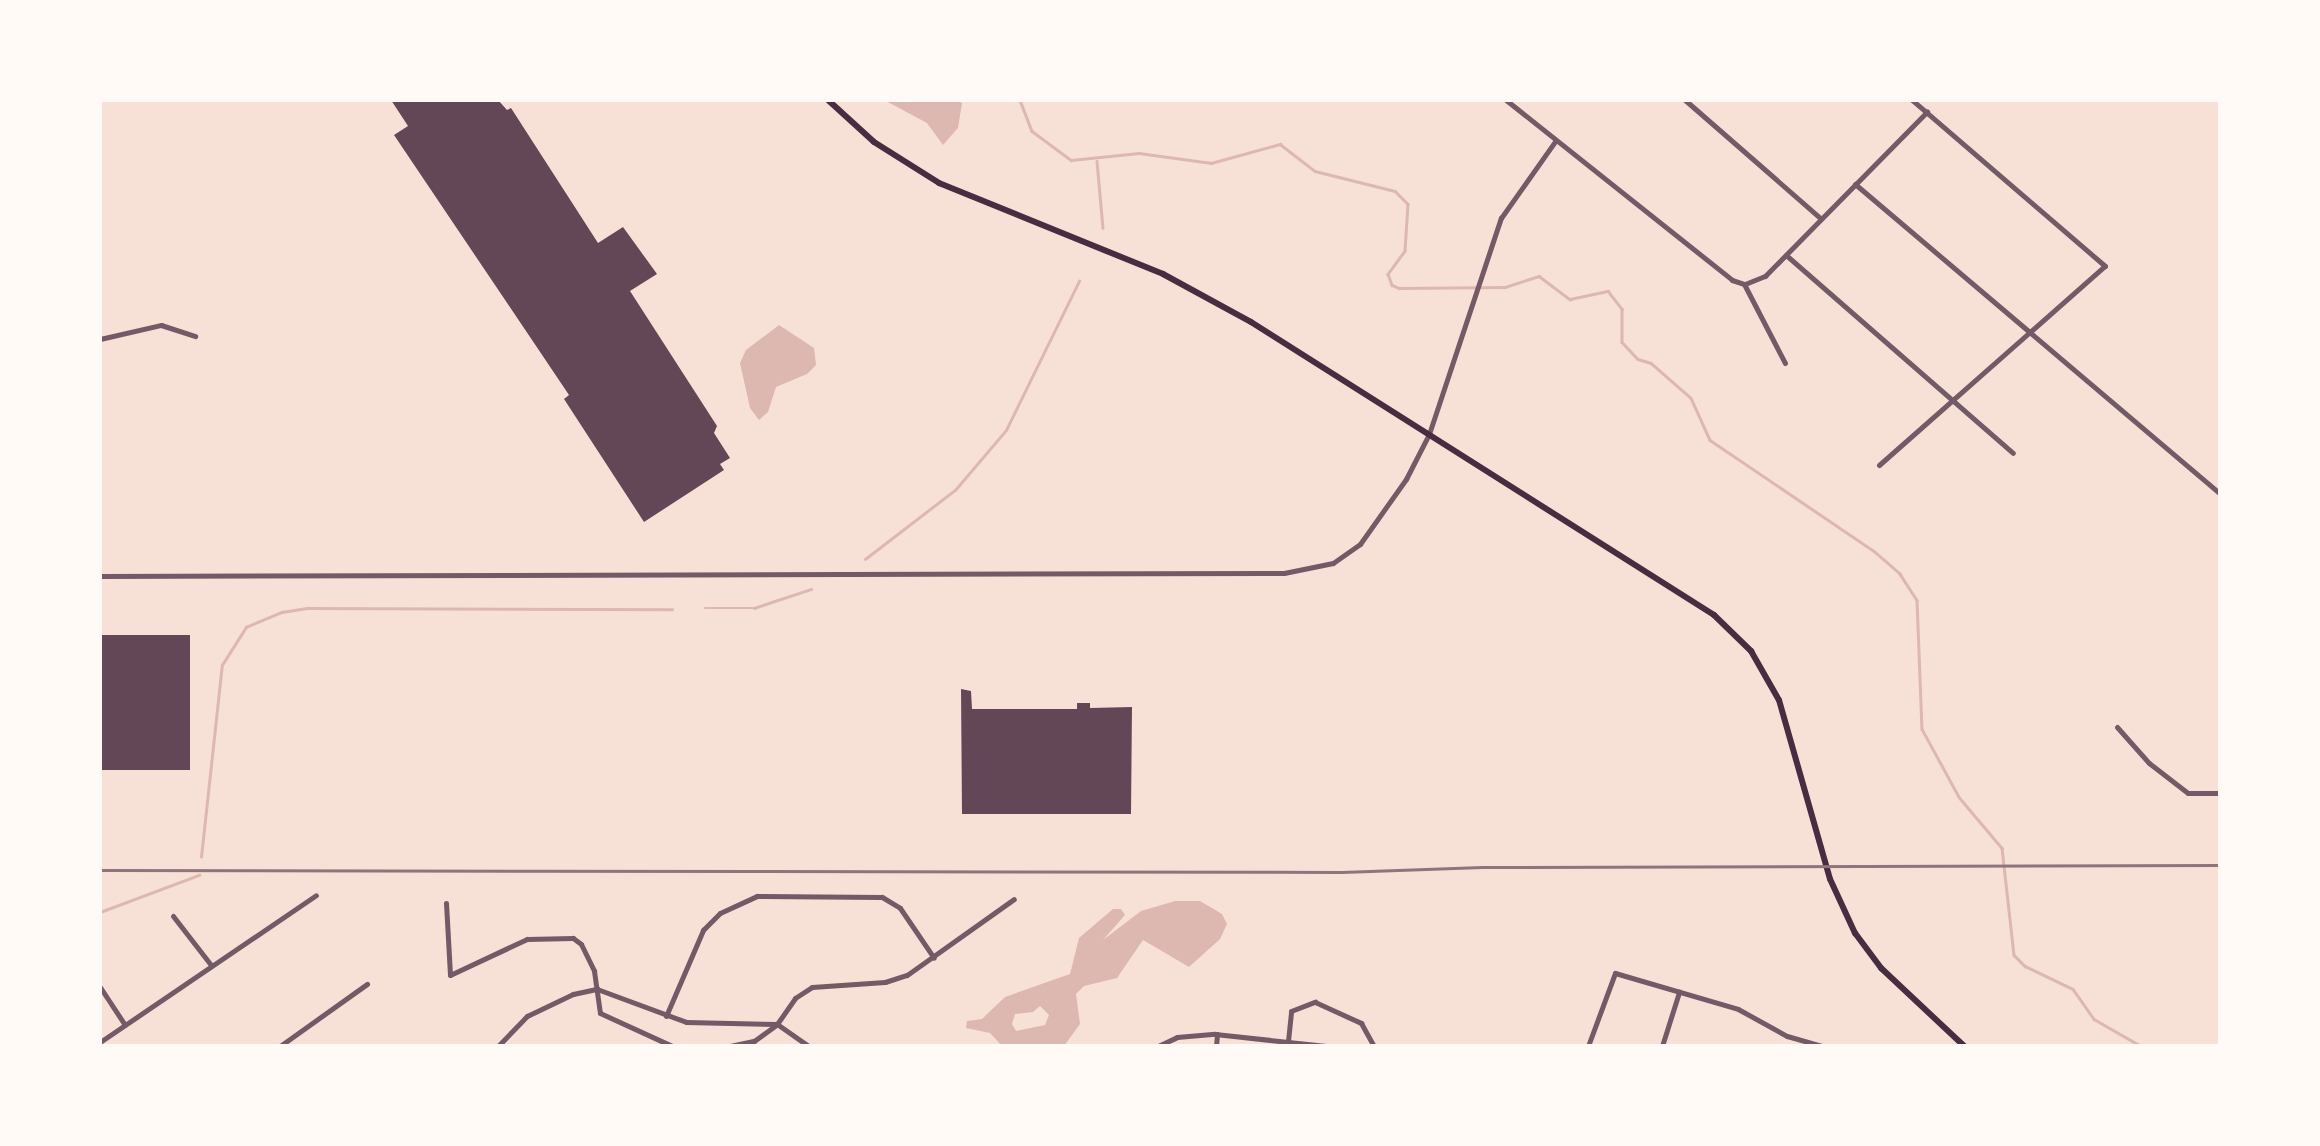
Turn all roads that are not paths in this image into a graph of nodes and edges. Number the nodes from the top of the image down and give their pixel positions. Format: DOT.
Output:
graph roads {
  1 [pos="1506,100"];
  2 [pos="1685,100"];
  3 [pos="1912,100"];
  4 [pos="829,102"];
  5 [pos="1927,112"];
  6 [pos="1556,140"];
  7 [pos="1854,184"];
  8 [pos="1819,217"];
  9 [pos="1786,255"];
  10 [pos="1744,284"];
  11 [pos="2030,333"];
  12 [pos="194,336"];
  13 [pos="100,339"];
  14 [pos="1785,362"];
  15 [pos="1952,400"];
  16 [pos="1428,437"];
  17 [pos="2013,453"];
  18 [pos="1879,465"];
  19 [pos="2220,494"];
  20 [pos="100,576"];
  21 [pos="2117,727"];
  22 [pos="2220,793"];
  23 [pos="316,895"];
  24 [pos="1014,899"];
  25 [pos="446,902"];
  26 [pos="174,916"];
  27 [pos="934,958"];
  28 [pos="210,965"];
  29 [pos="367,984"];
  30 [pos="100,987"];
  31 [pos="597,989"];
  32 [pos="1679,992"];
  33 [pos="666,1016"];
  34 [pos="126,1024"];
  35 [pos="777,1024"];
  36 [pos="1217,1034"];
  37 [pos="1288,1041"];
  38 [pos="100,1042"];
  39 [pos="747,1044"];
  40 [pos="280,1046"];
  41 [pos="498,1046"];
  42 [pos="672,1046"];
  43 [pos="730,1046"];
  44 [pos="809,1046"];
  45 [pos="1158,1046"];
  46 [pos="1216,1046"];
  47 [pos="1326,1046"];
  48 [pos="1374,1046"];
  49 [pos="1588,1046"];
  50 [pos="1662,1046"];
  51 [pos="1821,1046"];
  52 [pos="1964,1046"];
  1 -- 6 [label="street"];
  2 -- 8 [label="street"];
  3 -- 5 [label="street"];
  4 -- 16 [label="main road"];
  5 -- 7 [label="street"];
  5 -- 11 [label="street"];
  6 -- 10 [label="street"];
  6 -- 16 [label="street"];
  7 -- 8 [label="street"];
  7 -- 11 [label="street"];
  8 -- 9 [label="street"];
  9 -- 10 [label="street"];
  9 -- 15 [label="street"];
  10 -- 14 [label="street"];
  11 -- 15 [label="street"];
  11 -- 19 [label="street"];
  12 -- 13 [label="street"];
  15 -- 17 [label="street"];
  15 -- 18 [label="street"];
  16 -- 20 [label="street"];
  16 -- 52 [label="main road"];
  21 -- 22 [label="street"];
  23 -- 28 [label="street"];
  24 -- 27 [label="street"];
  25 -- 31 [label="street"];
  26 -- 28 [label="street"];
  27 -- 33 [label="street"];
  27 -- 35 [label="street"];
  28 -- 34 [label="street"];
  29 -- 40 [label="street"];
  30 -- 34 [label="street"];
  31 -- 33 [label="street"];
  31 -- 41 [label="street"];
  31 -- 42 [label="street"];
  32 -- 49 [label="street"];
  32 -- 50 [label="street"];
  32 -- 51 [label="street"];
  33 -- 35 [label="street"];
  34 -- 38 [label="street"];
  35 -- 39 [label="street"];
  35 -- 44 [label="street"];
  36 -- 37 [label="street"];
  36 -- 45 [label="street"];
  36 -- 46 [label="street"];
  37 -- 47 [label="street"];
  37 -- 48 [label="street"];
  39 -- 43 [label="street"];
}
